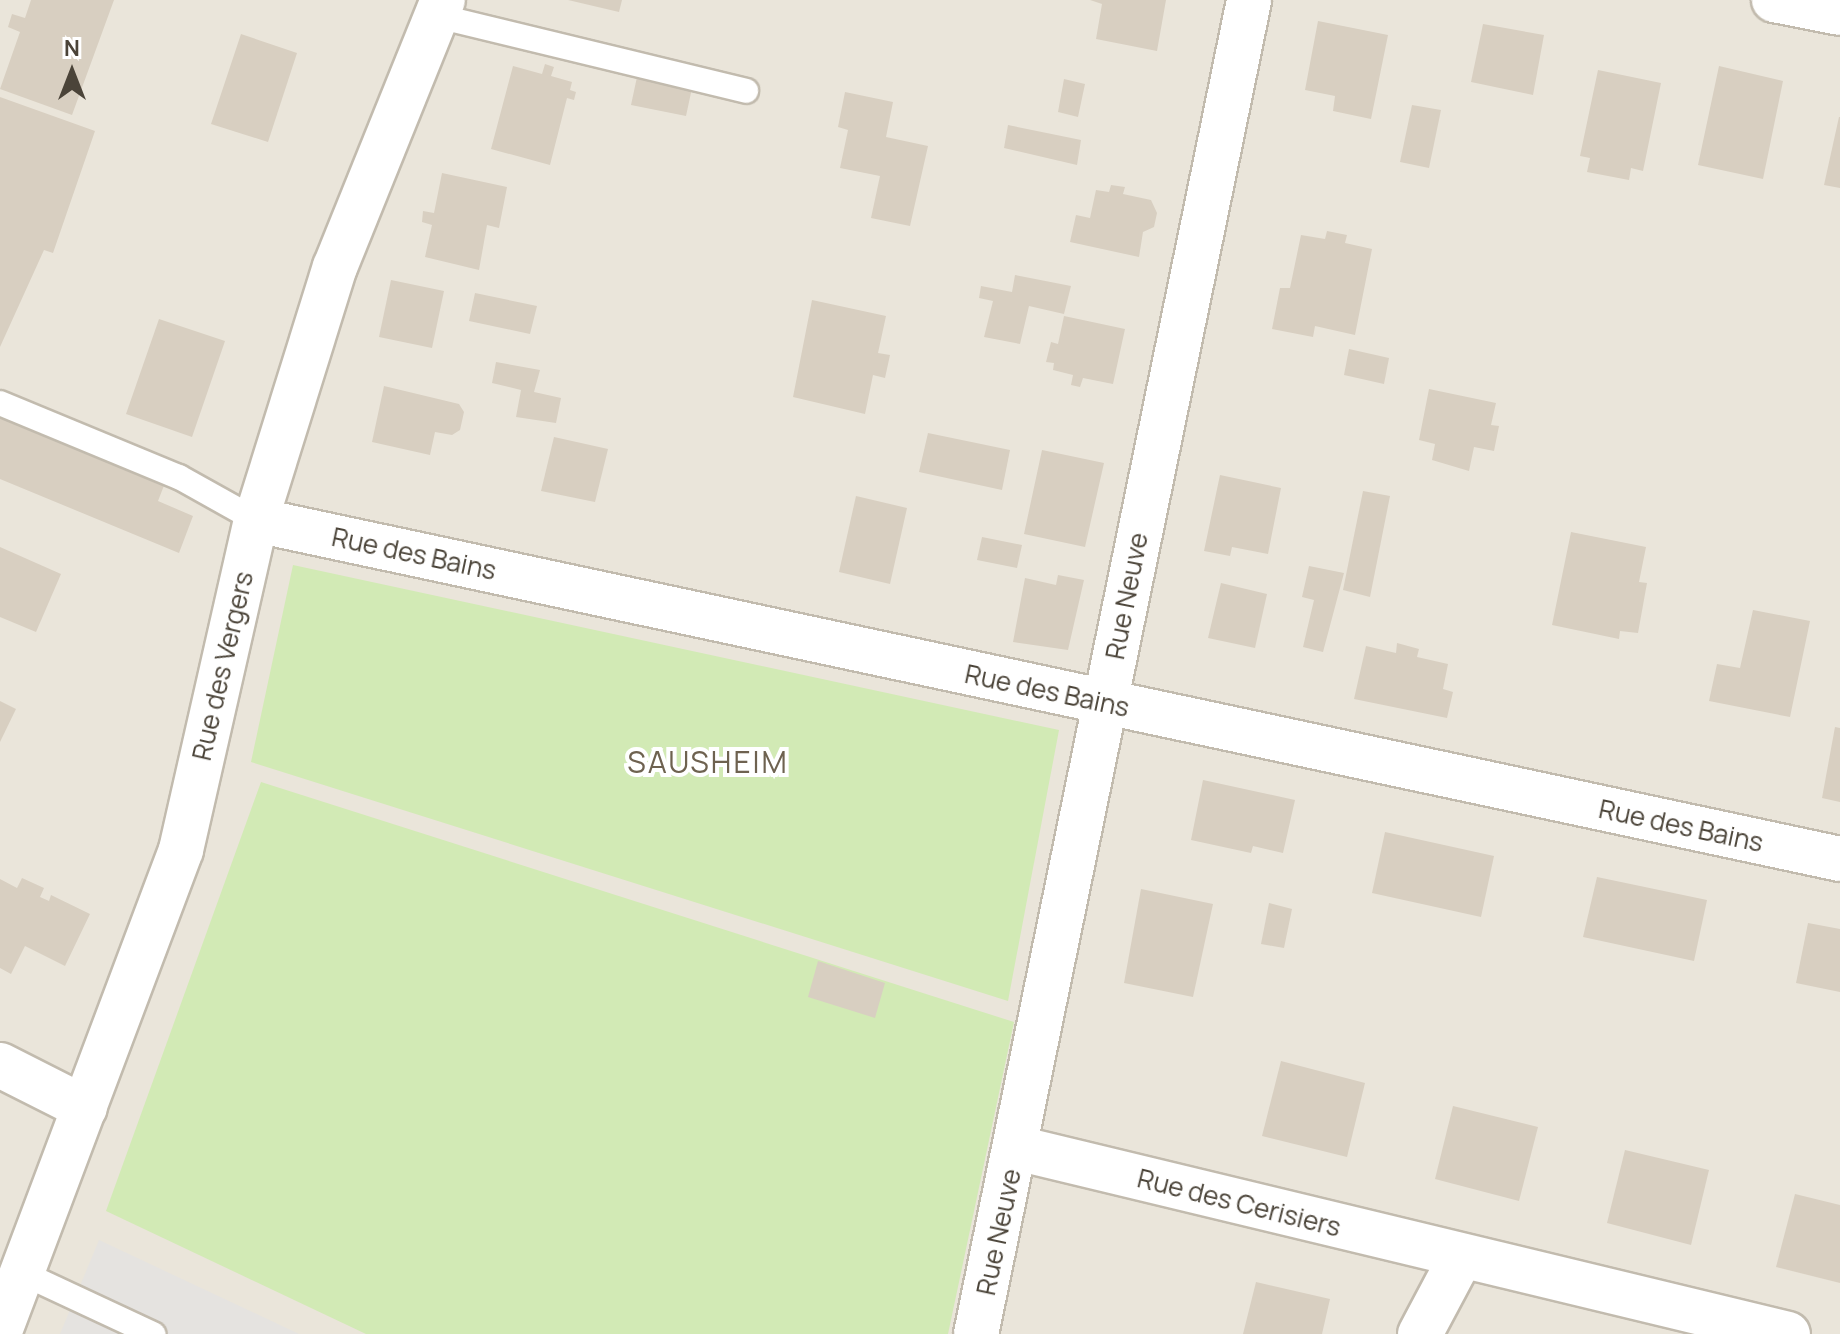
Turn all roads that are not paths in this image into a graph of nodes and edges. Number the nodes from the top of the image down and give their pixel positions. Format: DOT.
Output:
graph roads {
  1 [pos="1249,0"];
  2 [pos="1774,0"];
  3 [pos="440,8"];
  4 [pos="1840,13"];
  5 [pos="746,91"];
  6 [pos="0,403"];
  7 [pos="256,520"];
  8 [pos="1106,704"];
  9 [pos="1840,859"];
  10 [pos="0,1065"];
  11 [pos="85,1108"];
  12 [pos="1017,1148"];
  13 [pos="1461,1257"];
  14 [pos="22,1273"];
  15 [pos="0,1331"];
  16 [pos="153,1334"];
  17 [pos="976,1334"];
  18 [pos="1420,1334"];
  19 [pos="1788,1334"];
  1 -- 8 [label="street, Rue Neuve"];
  2 -- 4 [label="street"];
  3 -- 5 [label="lane"];
  3 -- 7 [label="street, Rue des Vergers"];
  6 -- 7 [label="lane"];
  7 -- 8 [label="street, Rue des Bains"];
  7 -- 11 [label="street, Rue des Vergers"];
  8 -- 9 [label="street, Rue des Bains"];
  8 -- 12 [label="street, Rue Neuve"];
  10 -- 11 [label="street"];
  11 -- 14 [label="street, Rue des Vergers"];
  12 -- 13 [label="street, Rue des Cerisiers"];
  12 -- 17 [label="street, Rue Neuve"];
  13 -- 18 [label="street"];
  13 -- 19 [label="street, Rue des Cerisiers"];
  14 -- 15 [label="street, Rue des Vergers"];
  14 -- 16 [label="lane"];
}
